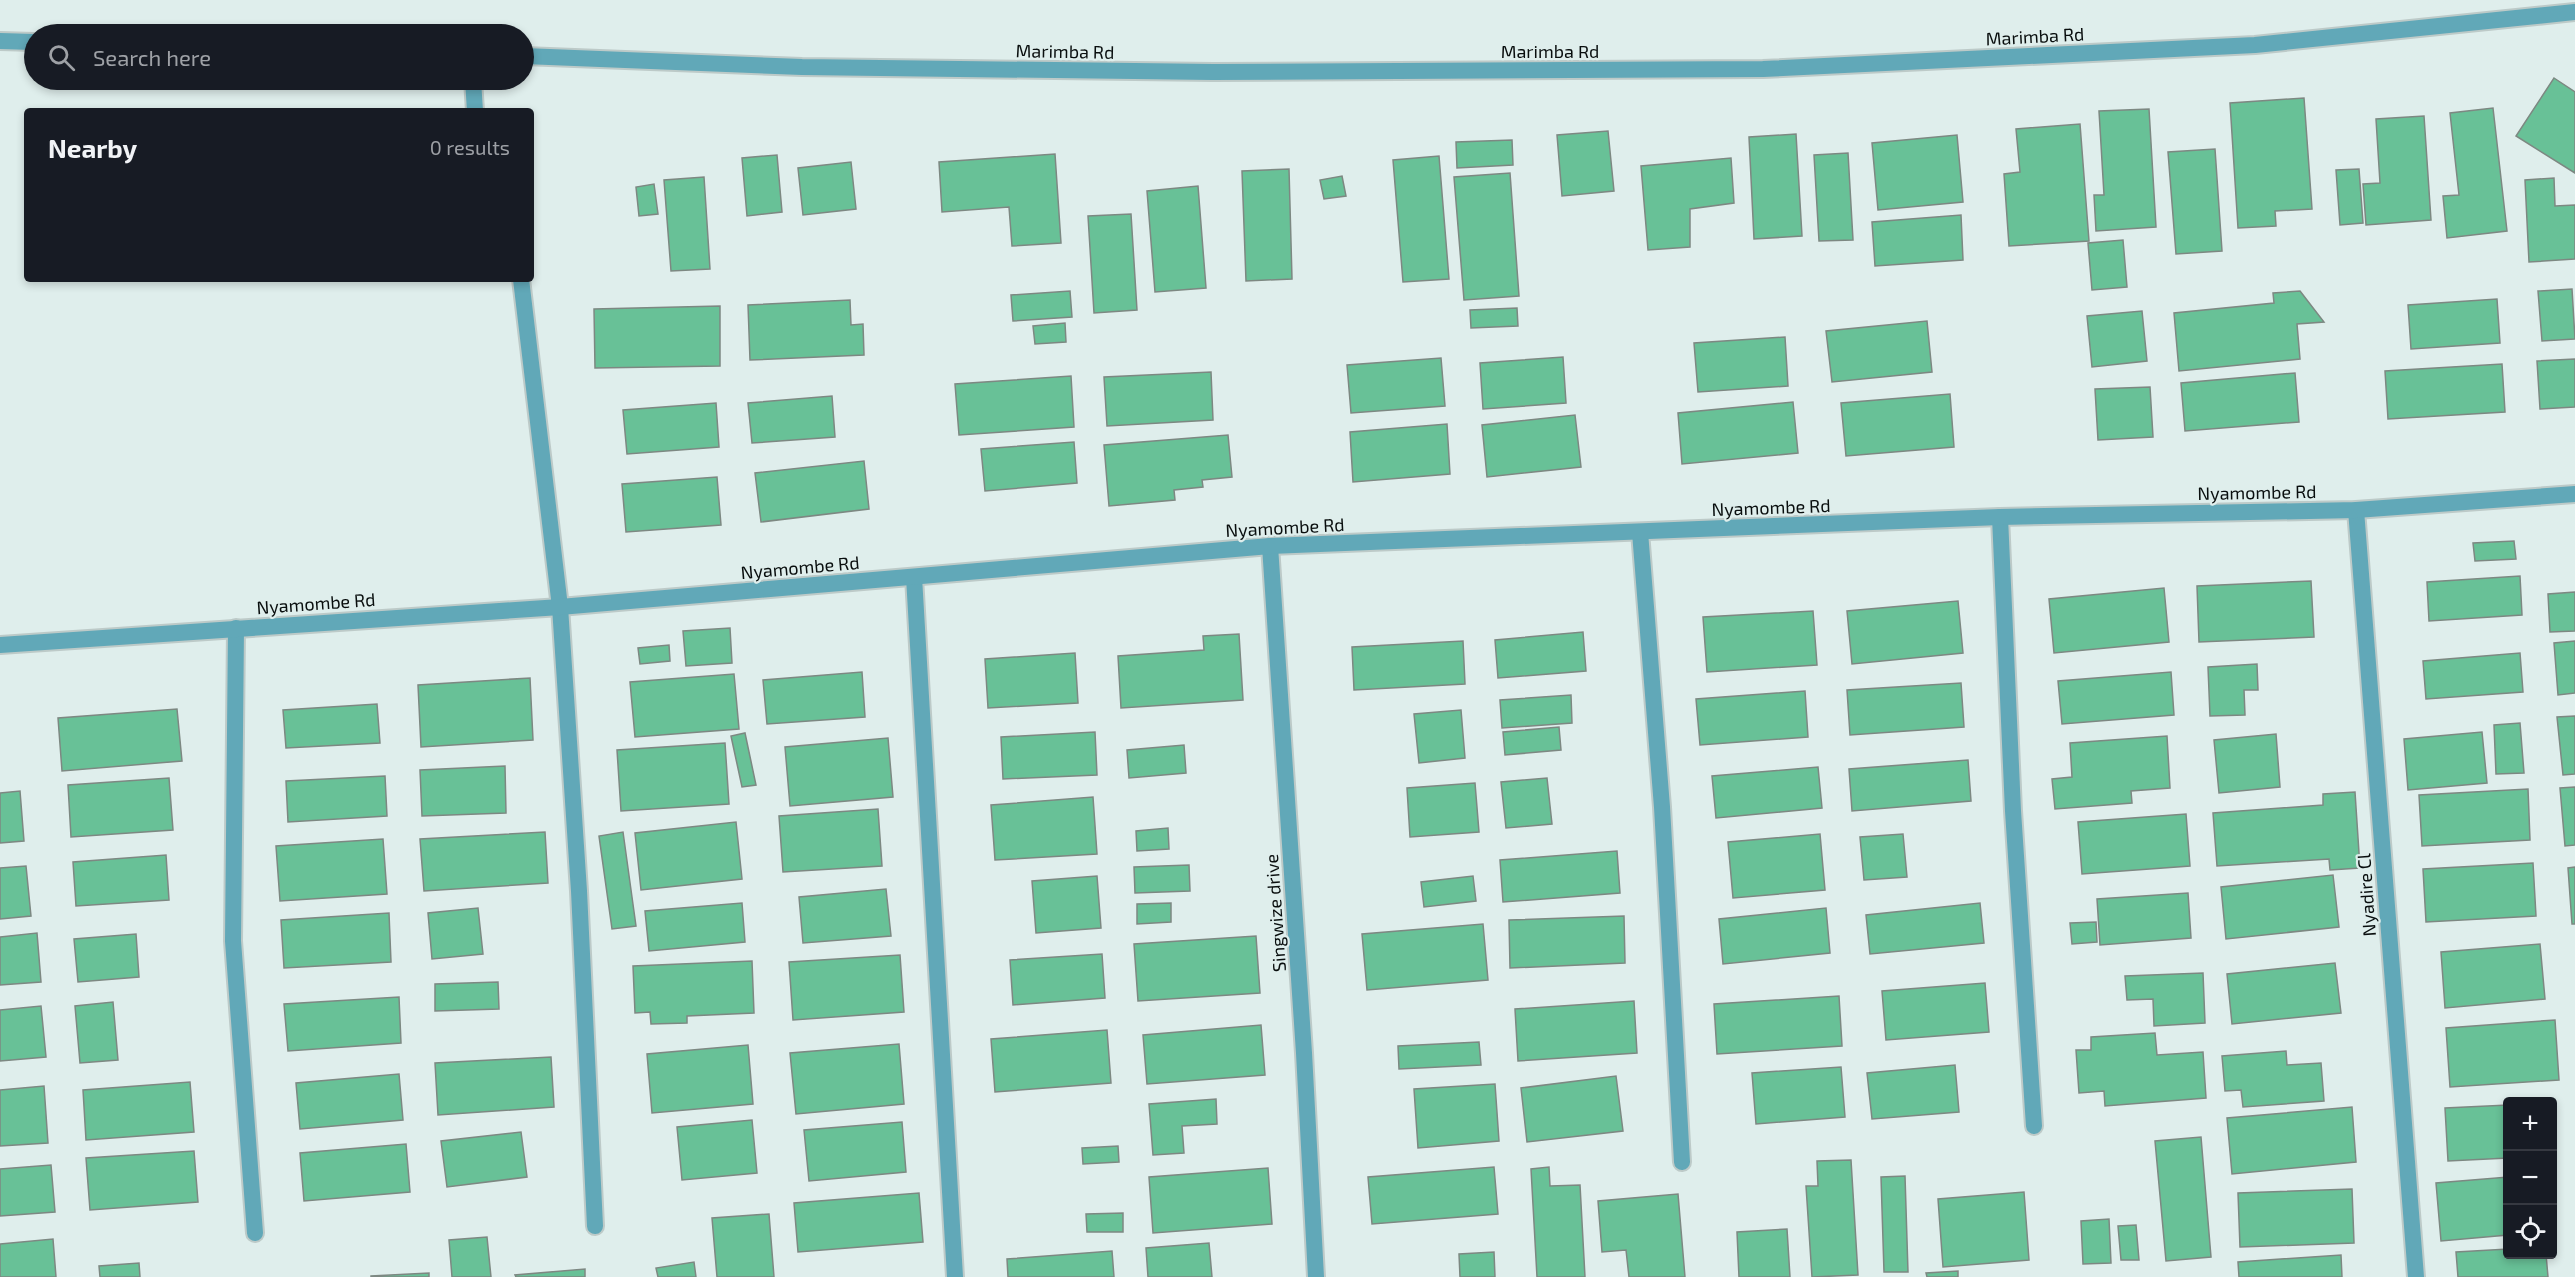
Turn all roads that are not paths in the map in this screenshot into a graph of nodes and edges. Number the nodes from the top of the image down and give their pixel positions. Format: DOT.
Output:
graph roads {
  1 [pos="2575,12"];
  2 [pos="0,41"];
  3 [pos="24,42"];
  4 [pos="534,56"];
  5 [pos="474,90"];
  6 [pos="475,108"];
  7 [pos="521,282"];
  8 [pos="2575,494"];
  9 [pos="2356,510"];
  10 [pos="2000,517"];
  11 [pos="1640,532"];
  12 [pos="1270,546"];
  13 [pos="914,577"];
  14 [pos="560,607"];
  15 [pos="236,628"];
  16 [pos="0,645"];
  17 [pos="2034,1126"];
  18 [pos="1682,1162"];
  19 [pos="595,1226"];
  20 [pos="255,1233"];
  21 [pos="954,1277"];
  22 [pos="1316,1277"];
  23 [pos="2416,1277"];
  1 -- 4 [label="street, Marimba Rd"];
  2 -- 3 [label="street"];
  5 -- 6 [label="street"];
  7 -- 14 [label="street"];
  8 -- 9 [label="street, Nyamombe Rd"];
  9 -- 10 [label="street, Nyamombe Rd"];
  9 -- 23 [label="street, Nyadire Cl"];
  10 -- 11 [label="street, Nyamombe Rd"];
  10 -- 17 [label="street"];
  11 -- 12 [label="street, Nyamombe Rd"];
  11 -- 18 [label="street"];
  12 -- 13 [label="street, Nyamombe Rd"];
  12 -- 22 [label="street, Singwize drive"];
  13 -- 14 [label="street, Nyamombe Rd"];
  13 -- 21 [label="street"];
  14 -- 15 [label="street, Nyamombe Rd"];
  14 -- 19 [label="street"];
  15 -- 16 [label="street, Nyamombe Rd"];
  15 -- 20 [label="street"];
}
